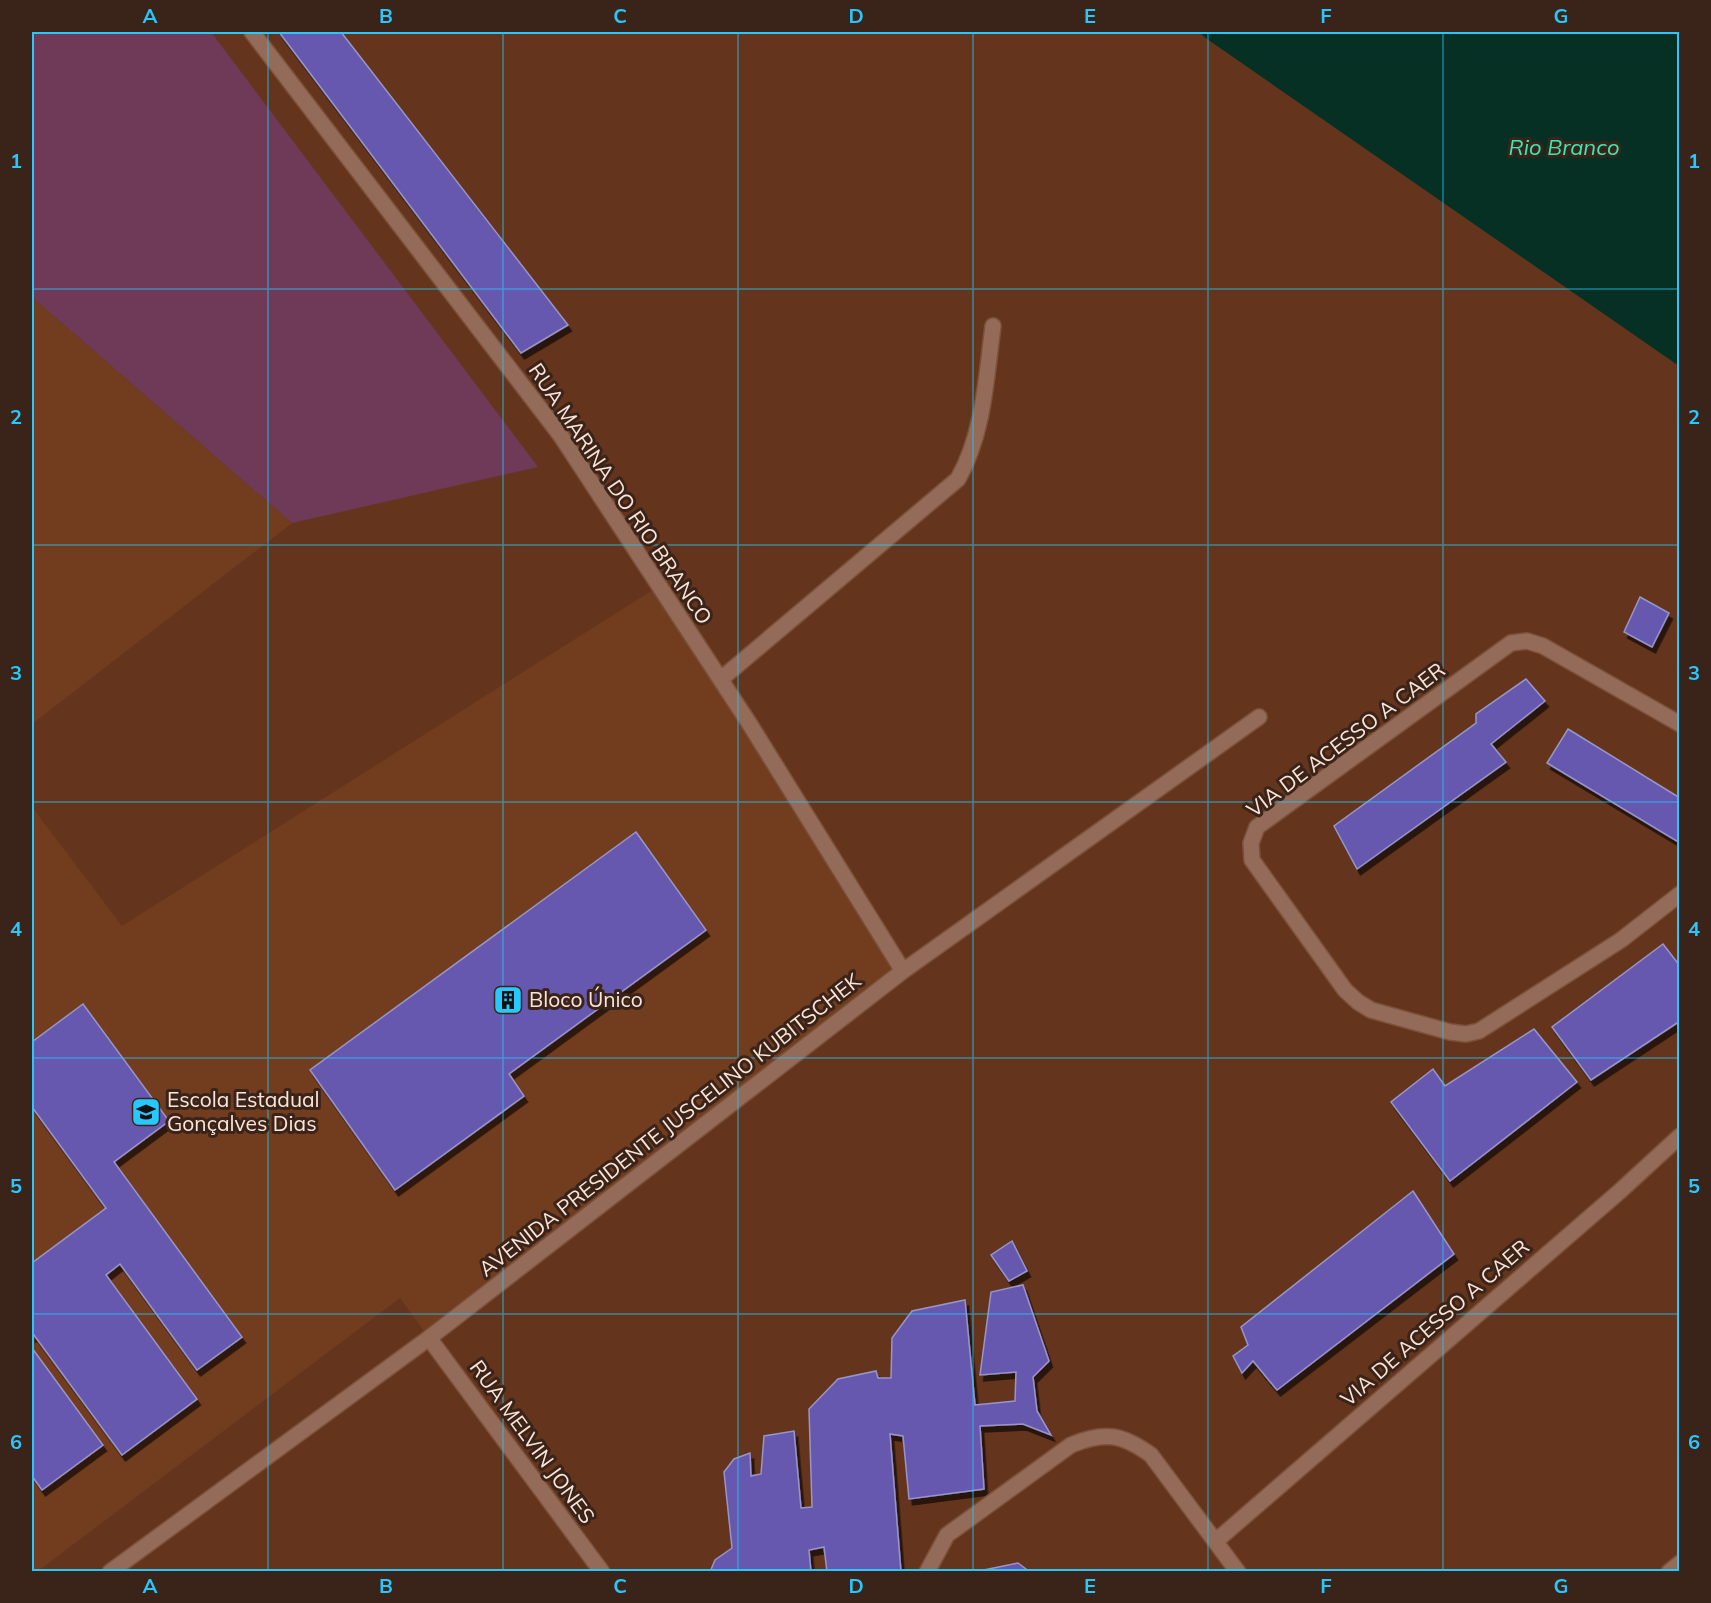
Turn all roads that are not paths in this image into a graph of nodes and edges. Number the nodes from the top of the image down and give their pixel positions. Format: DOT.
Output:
graph roads {
  1 [pos="252,32"];
  2 [pos="993,326"];
  3 [pos="721,679"];
  4 [pos="1259,717"];
  5 [pos="1680,724"];
  6 [pos="1680,894"];
  7 [pos="903,970"];
  8 [pos="1680,1136"];
  9 [pos="429,1338"];
  10 [pos="1216,1541"];
  11 [pos="1680,1563"];
  12 [pos="110,1572"];
  13 [pos="602,1572"];
  14 [pos="927,1572"];
  15 [pos="1238,1572"];
  16 [pos="1669,1572"];
  1 -- 3 [label="street, RUA MARINA DO RIO BRANCO"];
  2 -- 3 [label="street"];
  3 -- 7 [label="street, RUA MARINA DO RIO BRANCO"];
  4 -- 7 [label="street, AVENIDA PRESIDENTE JUSCELINO KUBITSCHEK"];
  5 -- 6 [label="street, VIA DE ACESSO A CAER"];
  7 -- 9 [label="street, AVENIDA PRESIDENTE JUSCELINO KUBITSCHEK"];
  8 -- 10 [label="street, VIA DE ACESSO A CAER"];
  9 -- 12 [label="street, AVENIDA PRESIDENTE JUSCELINO KUBITSCHEK"];
  9 -- 13 [label="street, RUA MELVIN JONES"];
  10 -- 14 [label="street"];
  10 -- 15 [label="street"];
  11 -- 16 [label="street"];
}
